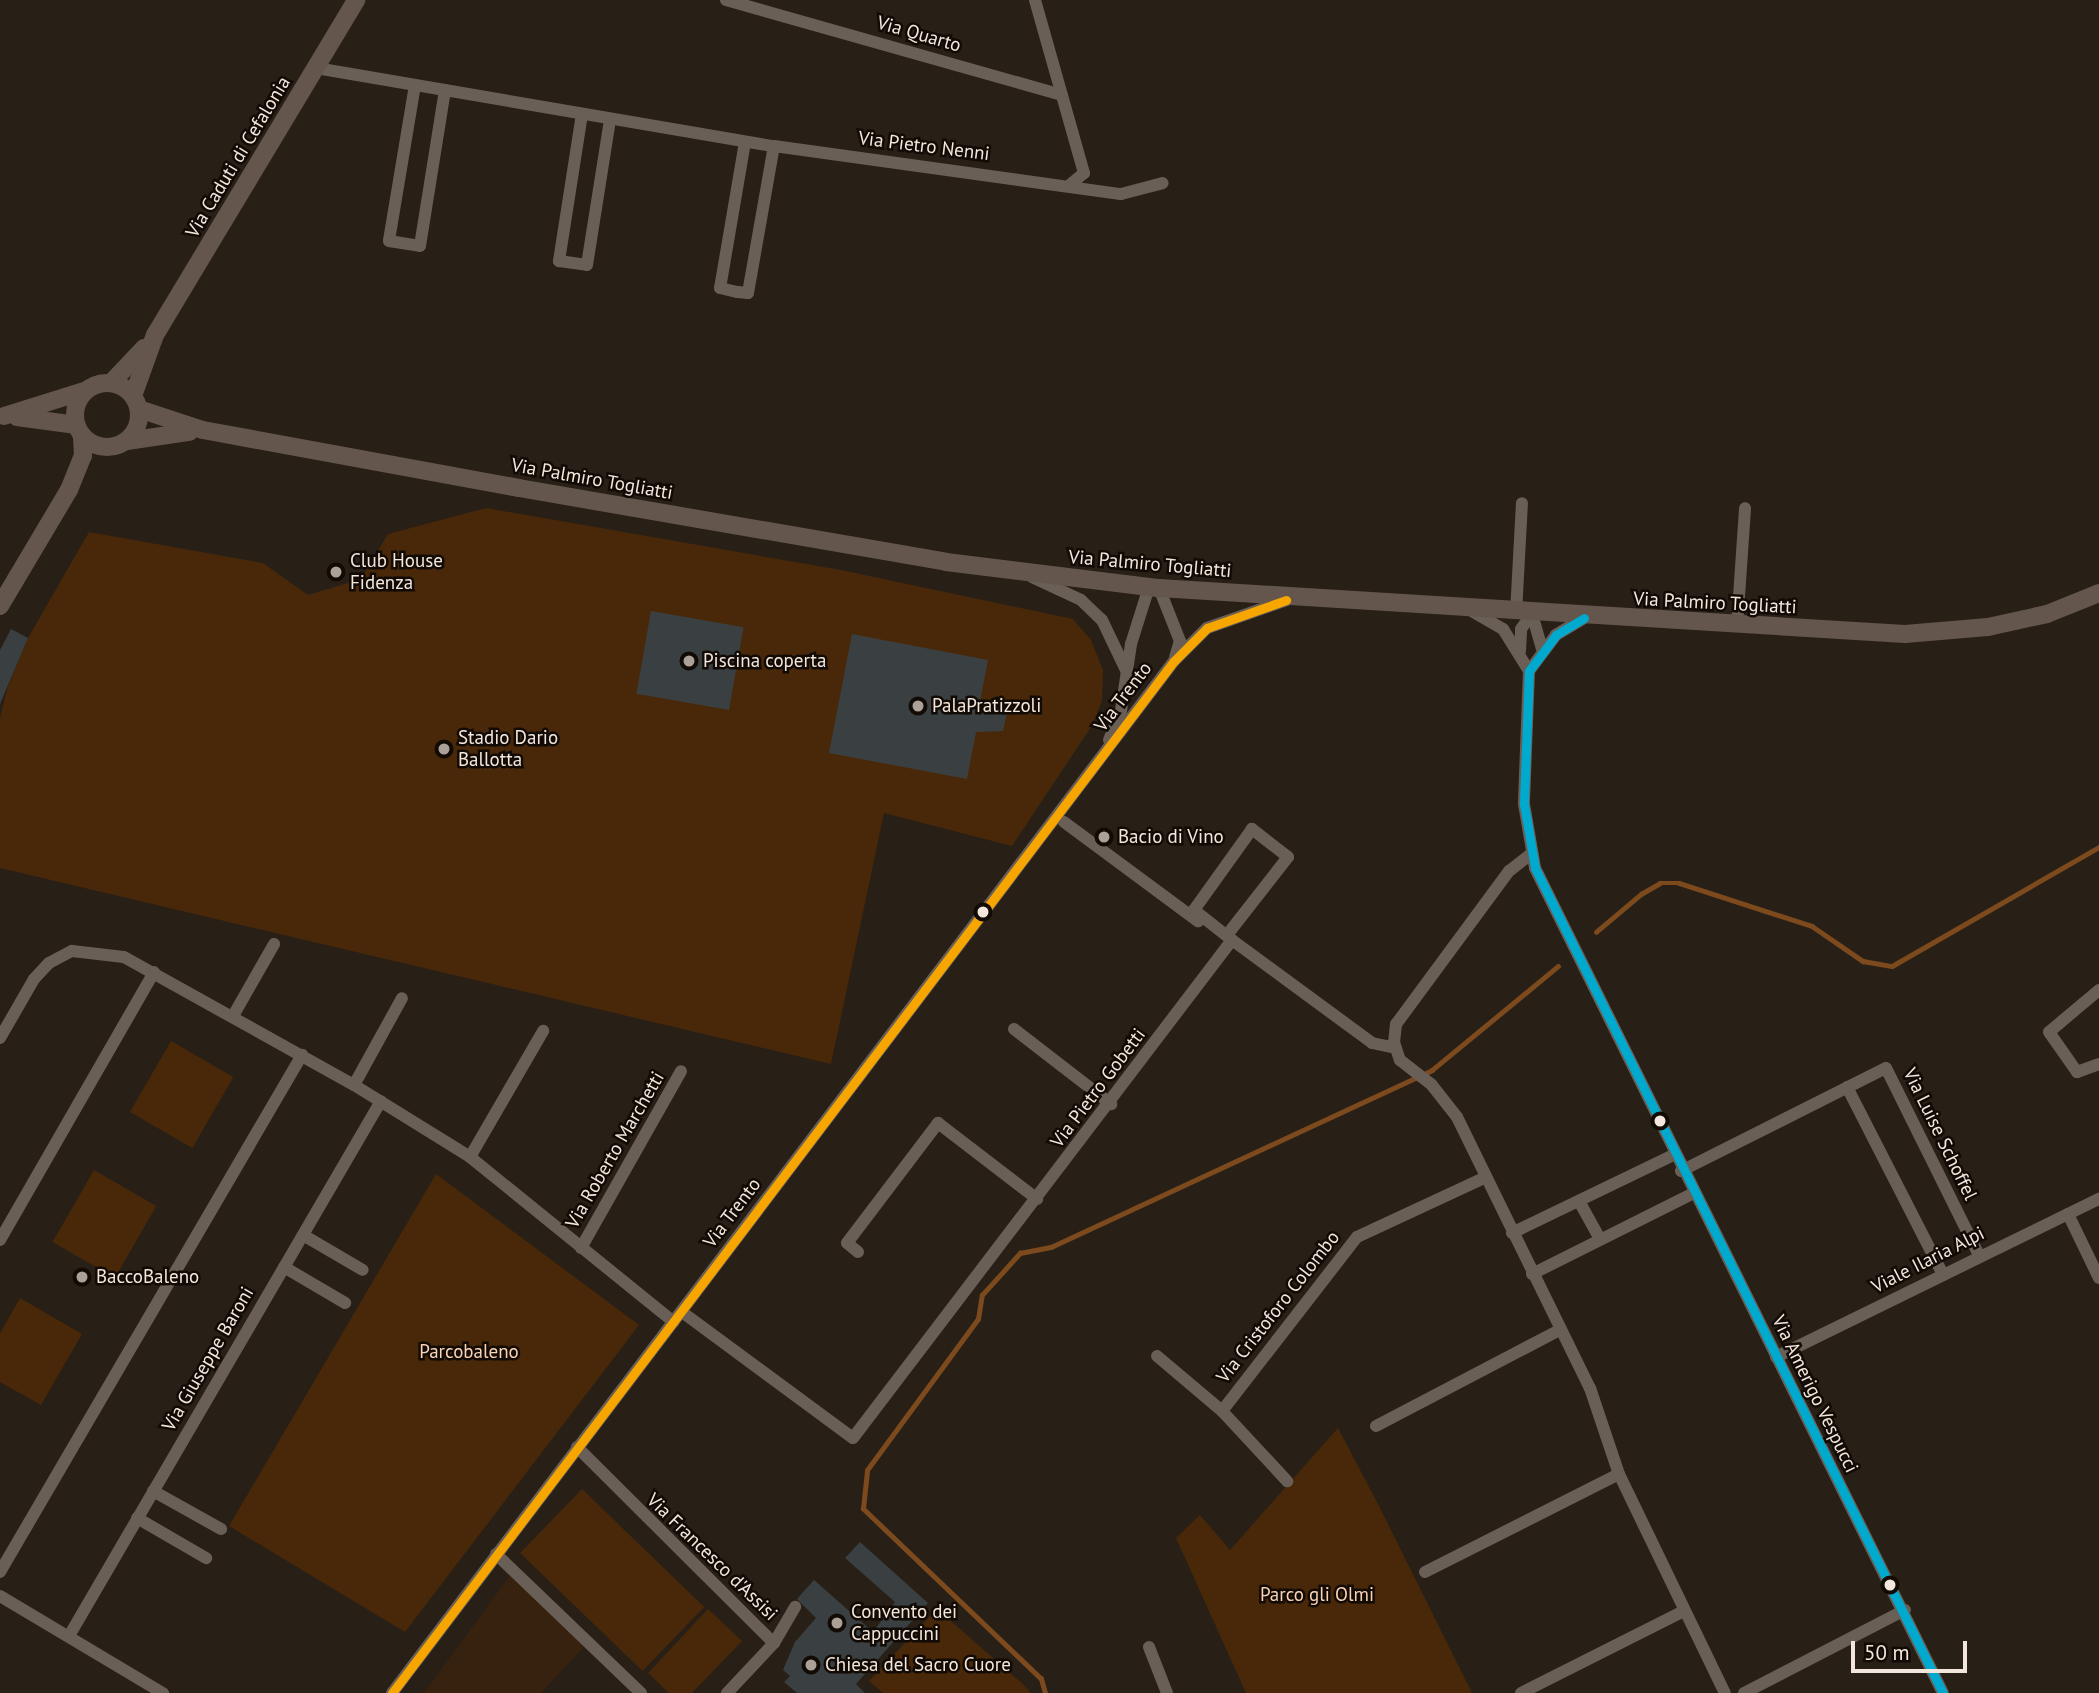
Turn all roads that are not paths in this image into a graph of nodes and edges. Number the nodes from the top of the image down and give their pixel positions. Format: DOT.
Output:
graph roads {
  1 [pos="356,0"];
  2 [pos="726,0"];
  3 [pos="1035,0"];
  4 [pos="316,68"];
  5 [pos="415,85"];
  6 [pos="445,90"];
  7 [pos="1062,95"];
  8 [pos="582,114"];
  9 [pos="610,118"];
  10 [pos="745,142"];
  11 [pos="774,146"];
  12 [pos="1163,183"];
  13 [pos="1071,184"];
  14 [pos="155,335"];
  15 [pos="111,383"];
  16 [pos="88,389"];
  17 [pos="136,402"];
  18 [pos="2,416"];
  19 [pos="79,430"];
  20 [pos="203,430"];
  21 [pos="120,444"];
  22 [pos="69,490"];
  23 [pos="1522,503"];
  24 [pos="1745,508"];
  25 [pos="1015,571"];
  26 [pos="1154,588"];
  27 [pos="2099,593"];
  28 [pos="1308,596"];
  29 [pos="0,606"];
  30 [pos="1469,609"];
  31 [pos="1524,613"];
  32 [pos="1584,618"];
  33 [pos="1737,626"];
  34 [pos="1542,649"];
  35 [pos="1520,652"];
  36 [pos="1174,661"];
  37 [pos="1529,671"];
  38 [pos="1128,674"];
  39 [pos="1102,757"];
  40 [pos="1064,822"];
  41 [pos="1531,853"];
  42 [pos="1229,940"];
  43 [pos="274,944"];
  44 [pos="154,972"];
  45 [pos="2099,990"];
  46 [pos="402,998"];
  47 [pos="233,1016"];
  48 [pos="1014,1028"];
  49 [pos="543,1031"];
  50 [pos="0,1038"];
  51 [pos="1395,1048"];
  52 [pos="302,1055"];
  53 [pos="2099,1064"];
  54 [pos="681,1071"];
  55 [pos="354,1085"];
  56 [pos="1847,1087"];
  57 [pos="381,1101"];
  58 [pos="1111,1104"];
  59 [pos="1673,1155"];
  60 [pos="470,1157"];
  61 [pos="1681,1171"];
  62 [pos="1484,1178"];
  63 [pos="1692,1194"];
  64 [pos="1037,1199"];
  65 [pos="2099,1199"];
  66 [pos="1579,1201"];
  67 [pos="2068,1214"];
  68 [pos="1512,1233"];
  69 [pos="303,1235"];
  70 [pos="1600,1239"];
  71 [pos="0,1240"];
  72 [pos="581,1248"];
  73 [pos="858,1252"];
  74 [pos="1979,1255"];
  75 [pos="284,1267"];
  76 [pos="363,1270"];
  77 [pos="1532,1274"];
  78 [pos="1942,1275"];
  79 [pos="2099,1278"];
  80 [pos="345,1303"];
  81 [pos="678,1317"];
  82 [pos="1558,1331"];
  83 [pos="1157,1356"];
  84 [pos="1776,1357"];
  85 [pos="1222,1411"];
  86 [pos="1376,1426"];
  87 [pos="577,1447"];
  88 [pos="1619,1474"];
  89 [pos="1287,1481"];
  90 [pos="153,1491"];
  91 [pos="137,1518"];
  92 [pos="221,1529"];
  93 [pos="496,1554"];
  94 [pos="205,1558"];
  95 [pos="0,1572"];
  96 [pos="1425,1572"];
  97 [pos="0,1596"];
  98 [pos="795,1607"];
  99 [pos="1905,1610"];
  100 [pos="1684,1611"];
  101 [pos="69,1636"];
  102 [pos="774,1643"];
  103 [pos="1149,1647"];
  104 [pos="163,1693"];
  105 [pos="392,1693"];
  106 [pos="641,1693"];
  107 [pos="727,1693"];
  108 [pos="1167,1693"];
  109 [pos="1521,1693"];
  110 [pos="1726,1693"];
  111 [pos="1744,1693"];
  112 [pos="1943,1693"];
  1 -- 4 [label="street, Via Caduti di Cefalonia"];
  2 -- 7 [label="street, Via Quarto"];
  3 -- 7 [label="street"];
  4 -- 5 [label="street, Via Pietro Nenni"];
  4 -- 14 [label="street, Via Caduti di Cefalonia"];
  5 -- 6 [label="street, Via Pietro Nenni"];
  5 -- 6 [label="street"];
  6 -- 8 [label="street, Via Pietro Nenni"];
  7 -- 13 [label="street"];
  8 -- 9 [label="street, Via Pietro Nenni"];
  8 -- 9 [label="street"];
  9 -- 10 [label="street, Via Pietro Nenni"];
  10 -- 11 [label="street, Via Pietro Nenni"];
  10 -- 11 [label="street"];
  11 -- 13 [label="street, Via Pietro Nenni"];
  12 -- 13 [label="street, Via Pietro Nenni"];
  14 -- 15 [label="street, Via Caduti di Cefalonia"];
  14 -- 17 [label="street, Via Caduti di Cefalonia"];
  15 -- 16 [label="street, Via Palmiro Togliatti"];
  15 -- 17 [label="street, Via Palmiro Togliatti"];
  16 -- 18 [label="street, Via Palmiro Togliatti"];
  16 -- 19 [label="street"];
  17 -- 20 [label="street, Via Palmiro Togliatti"];
  17 -- 21 [label="street"];
  18 -- 19 [label="street, Via Palmiro Togliatti"];
  19 -- 21 [label="street, Via Palmiro Togliatti"];
  19 -- 22 [label="street"];
  20 -- 21 [label="street, Via Palmiro Togliatti"];
  20 -- 25 [label="street, Via Palmiro Togliatti"];
  21 -- 22 [label="street"];
  22 -- 29 [label="street"];
  23 -- 31 [label="street"];
  24 -- 33 [label="street"];
  25 -- 26 [label="street, Via Palmiro Togliatti"];
  25 -- 38 [label="street, Via Trento"];
  26 -- 28 [label="street, Via Palmiro Togliatti"];
  26 -- 36 [label="street, Via Trento"];
  26 -- 38 [label="street, Via Trento"];
  27 -- 33 [label="street, Via Palmiro Togliatti"];
  28 -- 30 [label="street, Via Palmiro Togliatti"];
  28 -- 36 [label="street, Via Trento"];
  30 -- 31 [label="street, Via Palmiro Togliatti"];
  30 -- 35 [label="street, Via Amerigo Vespucci"];
  31 -- 32 [label="street, Via Palmiro Togliatti"];
  31 -- 34 [label="street"];
  31 -- 35 [label="street"];
  32 -- 33 [label="street, Via Palmiro Togliatti"];
  32 -- 34 [label="street, Via Amerigo Vespucci"];
  34 -- 37 [label="street, Via Amerigo Vespucci"];
  35 -- 37 [label="street, Via Amerigo Vespucci"];
  36 -- 39 [label="street, Via Trento"];
  37 -- 41 [label="street, Via Amerigo Vespucci"];
  38 -- 39 [label="street, Via Trento"];
  39 -- 81 [label="street, Via Trento"];
  40 -- 42 [label="street"];
  41 -- 51 [label="street"];
  41 -- 59 [label="street, Via Amerigo Vespucci"];
  42 -- 42 [label="street, Via Pietro Gobetti"];
  42 -- 51 [label="street"];
  42 -- 58 [label="street, Via Pietro Gobetti"];
  43 -- 47 [label="street"];
  44 -- 47 [label="street, Via Roberto Marchetti"];
  44 -- 50 [label="street, Via Roberto Marchetti"];
  44 -- 71 [label="street"];
  45 -- 53 [label="street"];
  46 -- 55 [label="street"];
  47 -- 52 [label="street, Via Roberto Marchetti"];
  48 -- 58 [label="street"];
  49 -- 60 [label="street"];
  51 -- 62 [label="street"];
  52 -- 55 [label="street, Via Roberto Marchetti"];
  52 -- 95 [label="street"];
  54 -- 72 [label="street, Via Roberto Marchetti"];
  55 -- 57 [label="street, Via Roberto Marchetti"];
  56 -- 61 [label="street, Via Luise Schoffel"];
  56 -- 74 [label="street, Via Luise Schoffel"];
  56 -- 78 [label="street"];
  57 -- 60 [label="street, Via Roberto Marchetti"];
  57 -- 69 [label="street, Via Giuseppe Baroni"];
  58 -- 64 [label="street, Via Pietro Gobetti"];
  59 -- 61 [label="street, Via Amerigo Vespucci"];
  59 -- 66 [label="street"];
  60 -- 72 [label="street, Via Roberto Marchetti"];
  61 -- 63 [label="street, Via Amerigo Vespucci"];
  62 -- 68 [label="street"];
  62 -- 85 [label="street, Via Cristoforo Colombo"];
  63 -- 70 [label="street"];
  63 -- 84 [label="street, Via Amerigo Vespucci"];
  64 -- 73 [label="street"];
  64 -- 81 [label="street, Via Pietro Gobetti"];
  65 -- 67 [label="street, Viale Ilaria Alpi"];
  66 -- 68 [label="street"];
  66 -- 70 [label="street"];
  67 -- 74 [label="street, Viale Ilaria Alpi"];
  67 -- 79 [label="street"];
  68 -- 77 [label="street"];
  69 -- 75 [label="street, Via Giuseppe Baroni"];
  69 -- 76 [label="street"];
  70 -- 77 [label="street"];
  72 -- 81 [label="street, Via Roberto Marchetti"];
  74 -- 78 [label="street, Viale Ilaria Alpi"];
  75 -- 80 [label="street"];
  75 -- 90 [label="street, Via Giuseppe Baroni"];
  77 -- 82 [label="street"];
  78 -- 84 [label="street, Viale Ilaria Alpi"];
  81 -- 87 [label="street, Via Trento"];
  82 -- 86 [label="street"];
  82 -- 88 [label="street"];
  83 -- 85 [label="street, Via Cristoforo Colombo"];
  84 -- 99 [label="street, Via Amerigo Vespucci"];
  85 -- 89 [label="street, Via Cristoforo Colombo"];
  87 -- 93 [label="street, Via Trento"];
  87 -- 102 [label="street, Via Francesco d'Assisi"];
  88 -- 96 [label="street"];
  88 -- 100 [label="street"];
  90 -- 91 [label="street, Via Giuseppe Baroni"];
  90 -- 92 [label="street"];
  91 -- 94 [label="street"];
  91 -- 101 [label="street, Via Giuseppe Baroni"];
  93 -- 105 [label="street, Via Trento"];
  93 -- 106 [label="street"];
  97 -- 101 [label="street"];
  98 -- 102 [label="street"];
  99 -- 111 [label="street"];
  99 -- 112 [label="street, Via Amerigo Vespucci"];
  100 -- 109 [label="street"];
  100 -- 110 [label="street"];
  101 -- 104 [label="street"];
  102 -- 107 [label="street, Via Francesco d'Assisi"];
  103 -- 108 [label="street"];
}
